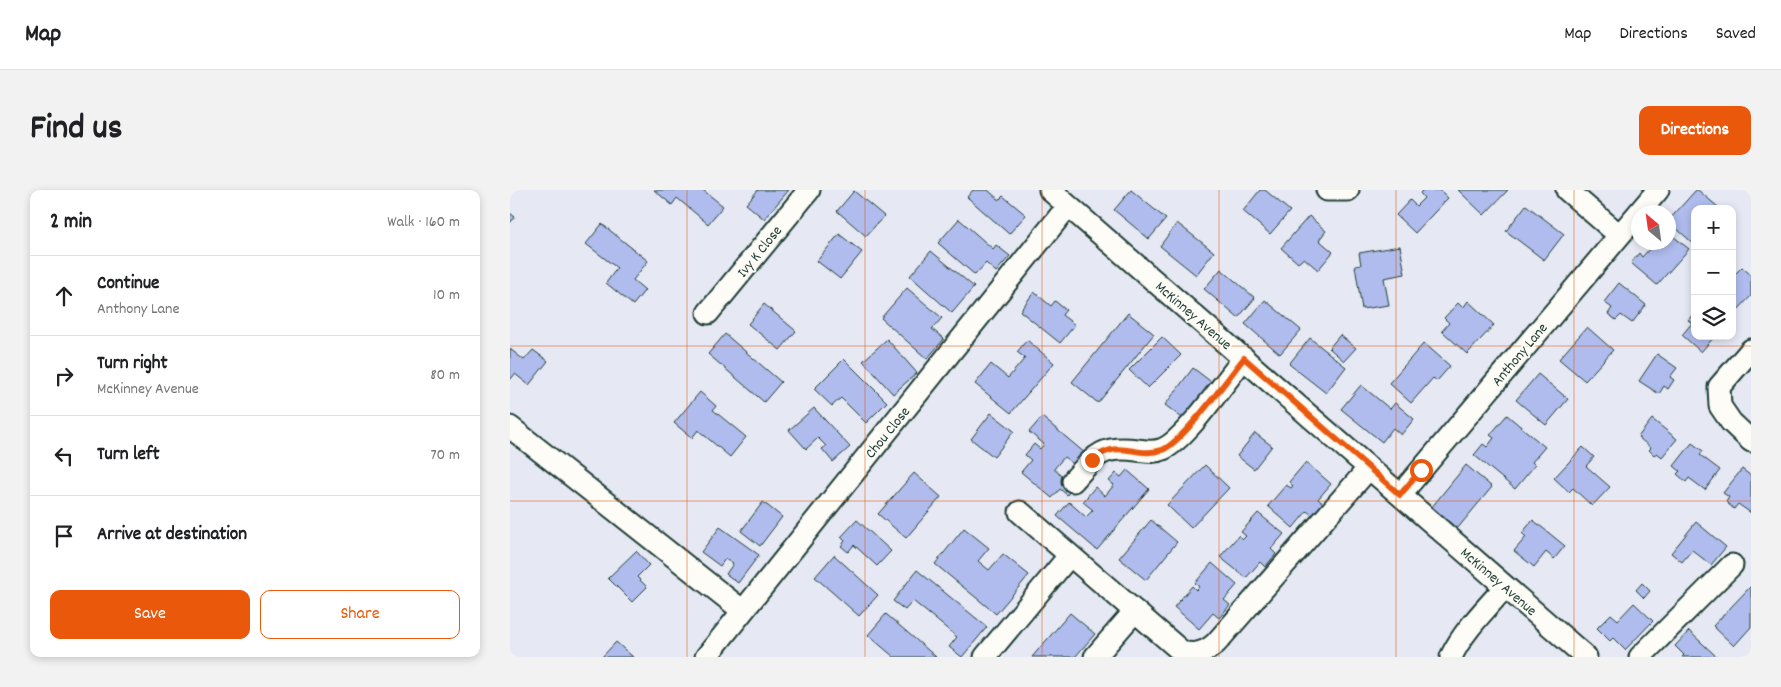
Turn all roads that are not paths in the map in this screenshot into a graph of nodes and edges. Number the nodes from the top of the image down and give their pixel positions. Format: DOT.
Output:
graph roads {
  1 [pos="810,190"];
  2 [pos="1050,190"];
  3 [pos="1327,190"];
  4 [pos="1348,190"];
  5 [pos="1567,190"];
  6 [pos="1658,190"];
  7 [pos="1068,206"];
  8 [pos="1620,235"];
  9 [pos="708,313"];
  10 [pos="1751,350"];
  11 [pos="1244,358"];
  12 [pos="510,427"];
  13 [pos="1751,441"];
  14 [pos="1369,468"];
  15 [pos="1073,481"];
  16 [pos="1400,495"];
  17 [pos="1020,512"];
  18 [pos="1070,555"];
  19 [pos="1732,565"];
  20 [pos="1505,586"];
  21 [pos="743,611"];
  22 [pos="1135,611"];
  23 [pos="706,657"];
  24 [pos="985,657"];
  25 [pos="1095,657"];
  26 [pos="1450,657"];
  27 [pos="1586,657"];
  28 [pos="1640,657"];
  1 -- 9 [label="street, Ivy K Close"];
  2 -- 7 [label="street, McKinney Avenue"];
  3 -- 4 [label="street"];
  5 -- 8 [label="street"];
  6 -- 8 [label="street, Anthony Lane"];
  7 -- 11 [label="street, McKinney Avenue"];
  7 -- 21 [label="street, Chou Close"];
  8 -- 16 [label="street, Anthony Lane"];
  10 -- 13 [label="street"];
  11 -- 14 [label="street, McKinney Avenue"];
  11 -- 15 [label="street"];
  12 -- 21 [label="street"];
  14 -- 16 [label="street, McKinney Avenue"];
  14 -- 22 [label="street"];
  16 -- 20 [label="street, McKinney Avenue"];
  17 -- 18 [label="street"];
  18 -- 22 [label="street"];
  18 -- 24 [label="street"];
  19 -- 28 [label="street"];
  20 -- 26 [label="street"];
  20 -- 27 [label="street, McKinney Avenue"];
  21 -- 23 [label="street, Chou Close"];
  22 -- 25 [label="street"];
}
